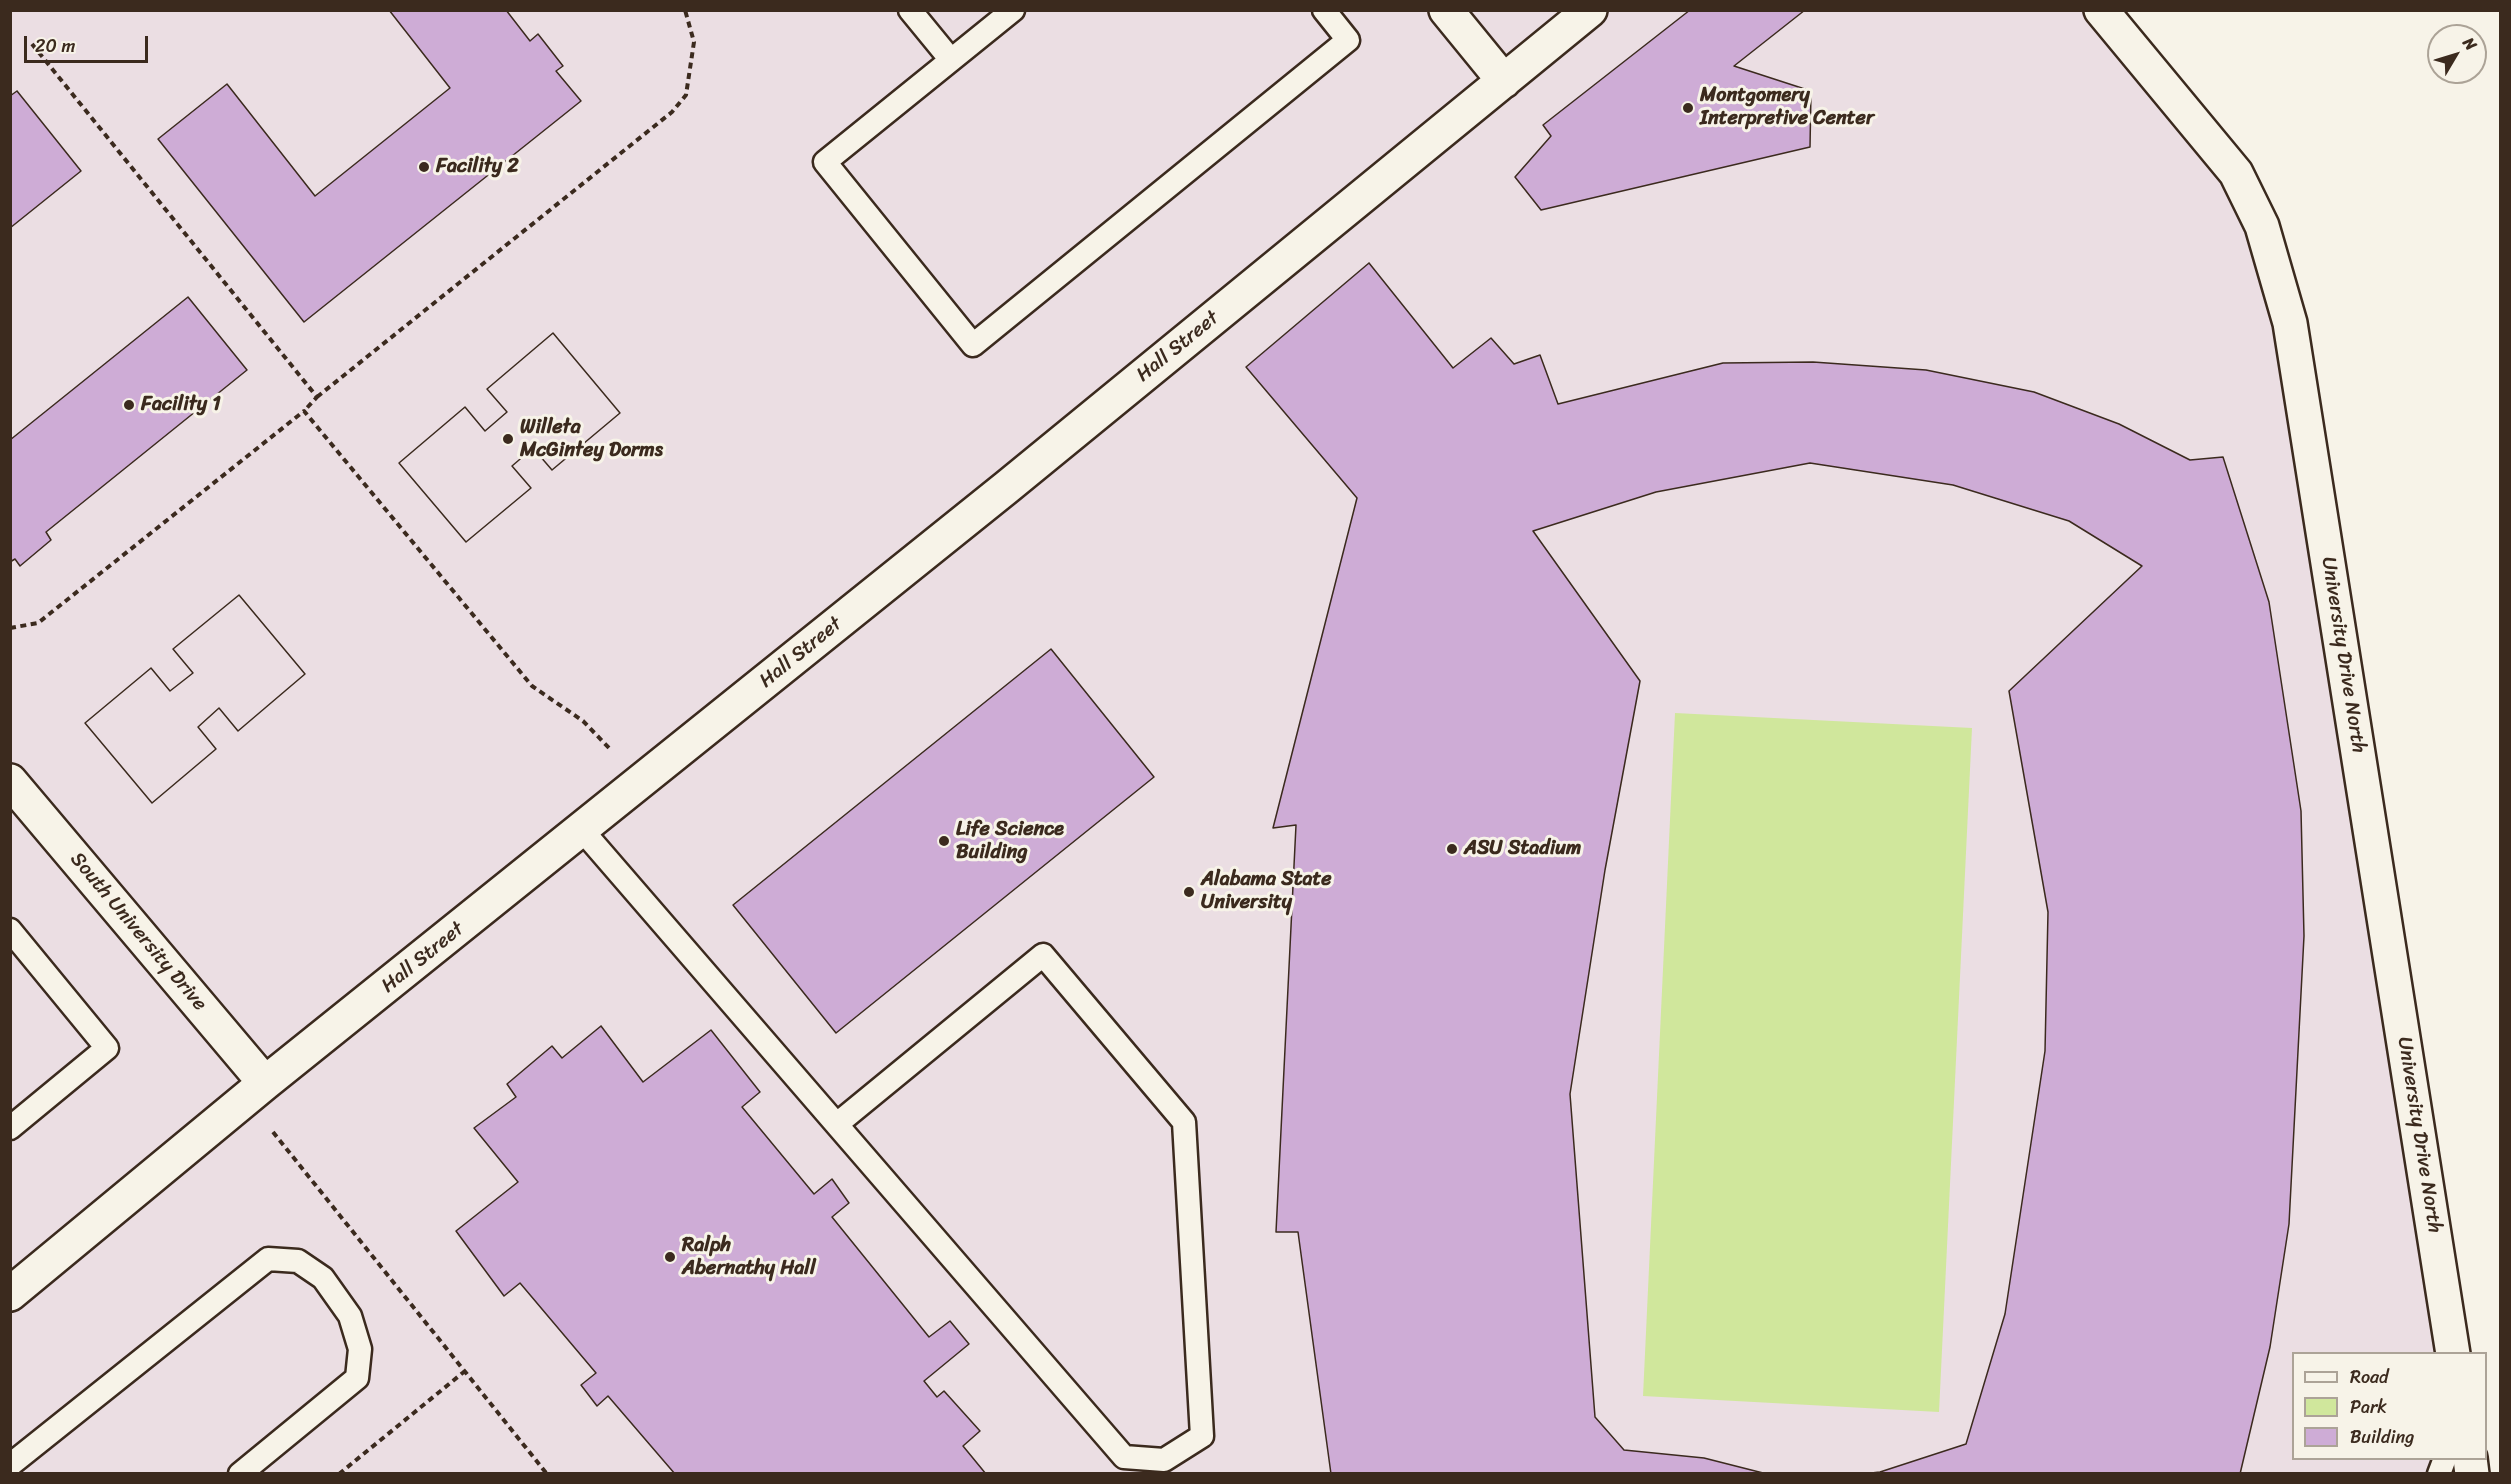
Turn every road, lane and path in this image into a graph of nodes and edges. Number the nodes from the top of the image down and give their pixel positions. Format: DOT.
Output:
graph roads {
  1 [pos="685,10"];
  2 [pos="910,10"];
  3 [pos="1013,10"];
  4 [pos="1324,10"];
  5 [pos="1446,10"];
  6 [pos="1590,10"];
  7 [pos="2101,10"];
  8 [pos="32,44"];
  9 [pos="951,60"];
  10 [pos="1504,81"];
  11 [pos="317,397"];
  12 [pos="304,411"];
  13 [pos="10,628"];
  14 [pos="612,752"];
  15 [pos="10,781"];
  16 [pos="582,830"];
  17 [pos="10,930"];
  18 [pos="265,1083"];
  19 [pos="837,1124"];
  20 [pos="10,1128"];
  21 [pos="273,1131"];
  22 [pos="10,1294"];
  23 [pos="2453,1352"];
  24 [pos="465,1371"];
  25 [pos="10,1466"];
  26 [pos="240,1473"];
  27 [pos="339,1473"];
  28 [pos="547,1473"];
  1 -- 11 [label="path"];
  2 -- 9 [label="lane"];
  3 -- 9 [label="lane"];
  4 -- 9 [label="lane"];
  5 -- 10 [label="street"];
  6 -- 10 [label="street, Hall Street"];
  7 -- 23 [label="street, University Drive North"];
  8 -- 11 [label="path"];
  10 -- 16 [label="street, Hall Street"];
  11 -- 12 [label="path"];
  12 -- 13 [label="path"];
  12 -- 14 [label="path"];
  15 -- 18 [label="street, South University Drive"];
  16 -- 18 [label="street, Hall Street"];
  16 -- 19 [label="lane"];
  17 -- 20 [label="lane"];
  18 -- 22 [label="street, Hall Street"];
  19 -- 19 [label="lane"];
  21 -- 24 [label="path"];
  24 -- 27 [label="path"];
  24 -- 28 [label="path"];
  25 -- 26 [label="lane"];
}
